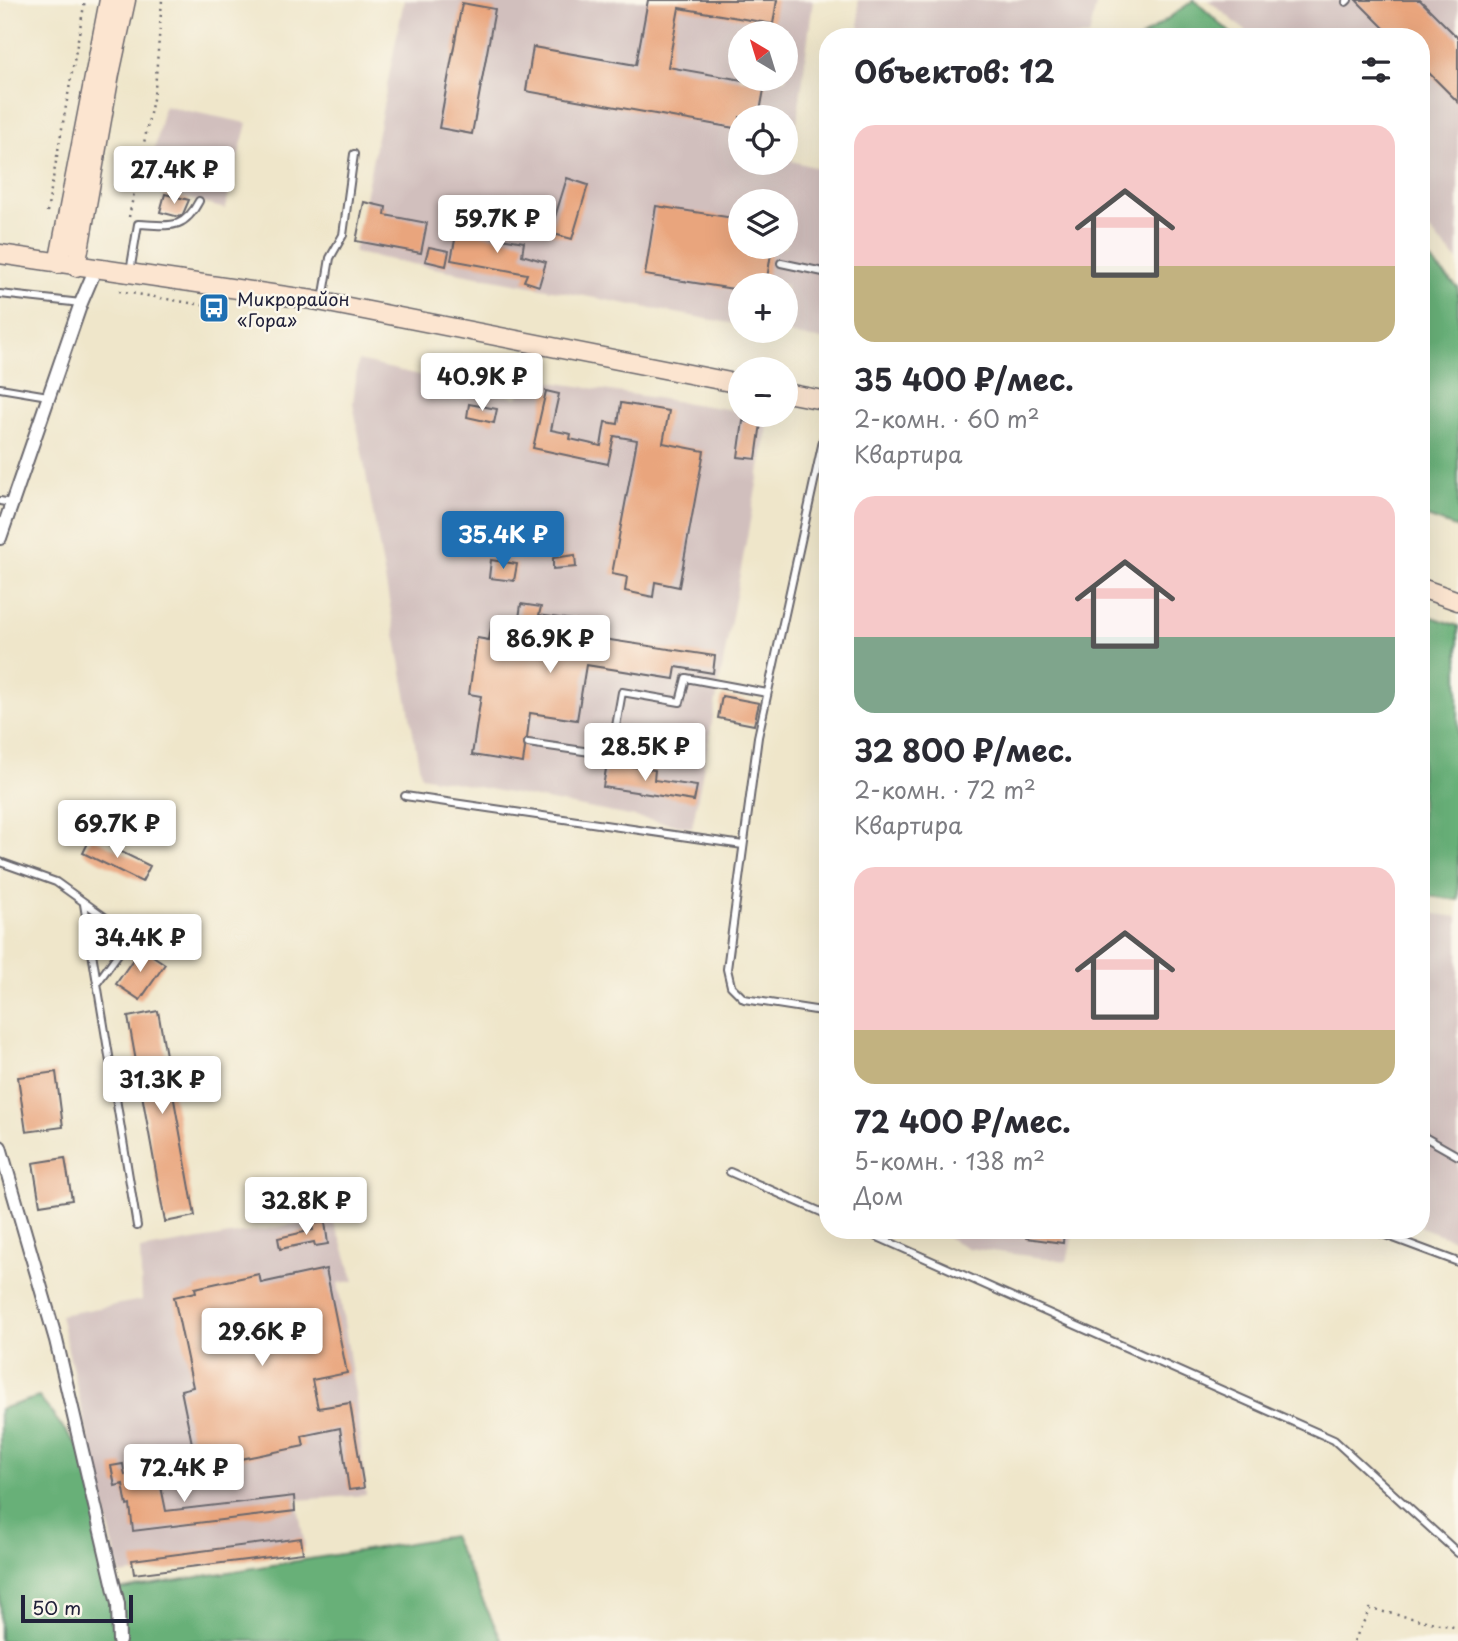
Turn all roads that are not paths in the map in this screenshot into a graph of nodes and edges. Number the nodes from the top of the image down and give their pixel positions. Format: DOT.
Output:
graph roads {
  1 [pos="109,0"];
  2 [pos="126,0"];
  3 [pos="354,154"];
  4 [pos="199,201"];
  5 [pos="0,254"];
  6 [pos="781,264"];
  7 [pos="67,265"];
  8 [pos="95,270"];
  9 [pos="819,271"];
  10 [pos="130,275"];
  11 [pos="0,294"];
  12 [pos="323,302"];
  13 [pos="81,303"];
  14 [pos="728,382"];
  15 [pos="0,388"];
  16 [pos="798,395"];
  17 [pos="48,396"];
  18 [pos="819,399"];
  19 [pos="819,458"];
  20 [pos="6,502"];
  21 [pos="0,538"];
  22 [pos="1430,591"];
  23 [pos="1458,601"];
  24 [pos="767,692"];
  25 [pos="528,743"];
  26 [pos="405,796"];
  27 [pos="743,845"];
  28 [pos="0,862"];
  29 [pos="84,904"];
  30 [pos="97,983"];
  31 [pos="819,1011"];
  32 [pos="1430,1140"];
  33 [pos="0,1147"];
  34 [pos="1458,1156"];
  35 [pos="730,1172"];
  36 [pos="819,1211"];
  37 [pos="137,1226"];
  38 [pos="882,1239"];
  39 [pos="1396,1239"];
  40 [pos="1458,1262"];
  41 [pos="1458,1553"];
  42 [pos="119,1641"];
  1 -- 7 [label="main road"];
  2 -- 7 [label="main road"];
  3 -- 12 [label="lane"];
  4 -- 10 [label="lane"];
  5 -- 7 [label="main road"];
  6 -- 9 [label="lane"];
  7 -- 8 [label="main road"];
  8 -- 10 [label="main road"];
  8 -- 13 [label="street"];
  10 -- 12 [label="main road"];
  11 -- 13 [label="lane"];
  12 -- 14 [label="main road"];
  13 -- 17 [label="street"];
  15 -- 17 [label="lane"];
  16 -- 18 [label="main road"];
  17 -- 20 [label="street"];
  19 -- 24 [label="lane"];
  20 -- 21 [label="street"];
  22 -- 23 [label="main road"];
  24 -- 25 [label="lane"];
  24 -- 27 [label="lane"];
  26 -- 27 [label="lane"];
  27 -- 31 [label="lane"];
  28 -- 29 [label="lane"];
  29 -- 30 [label="lane"];
  29 -- 30 [label="lane"];
  30 -- 37 [label="lane"];
  32 -- 34 [label="lane"];
  33 -- 42 [label="street"];
  35 -- 36 [label="lane"];
  38 -- 41 [label="lane"];
  39 -- 40 [label="lane"];
}
